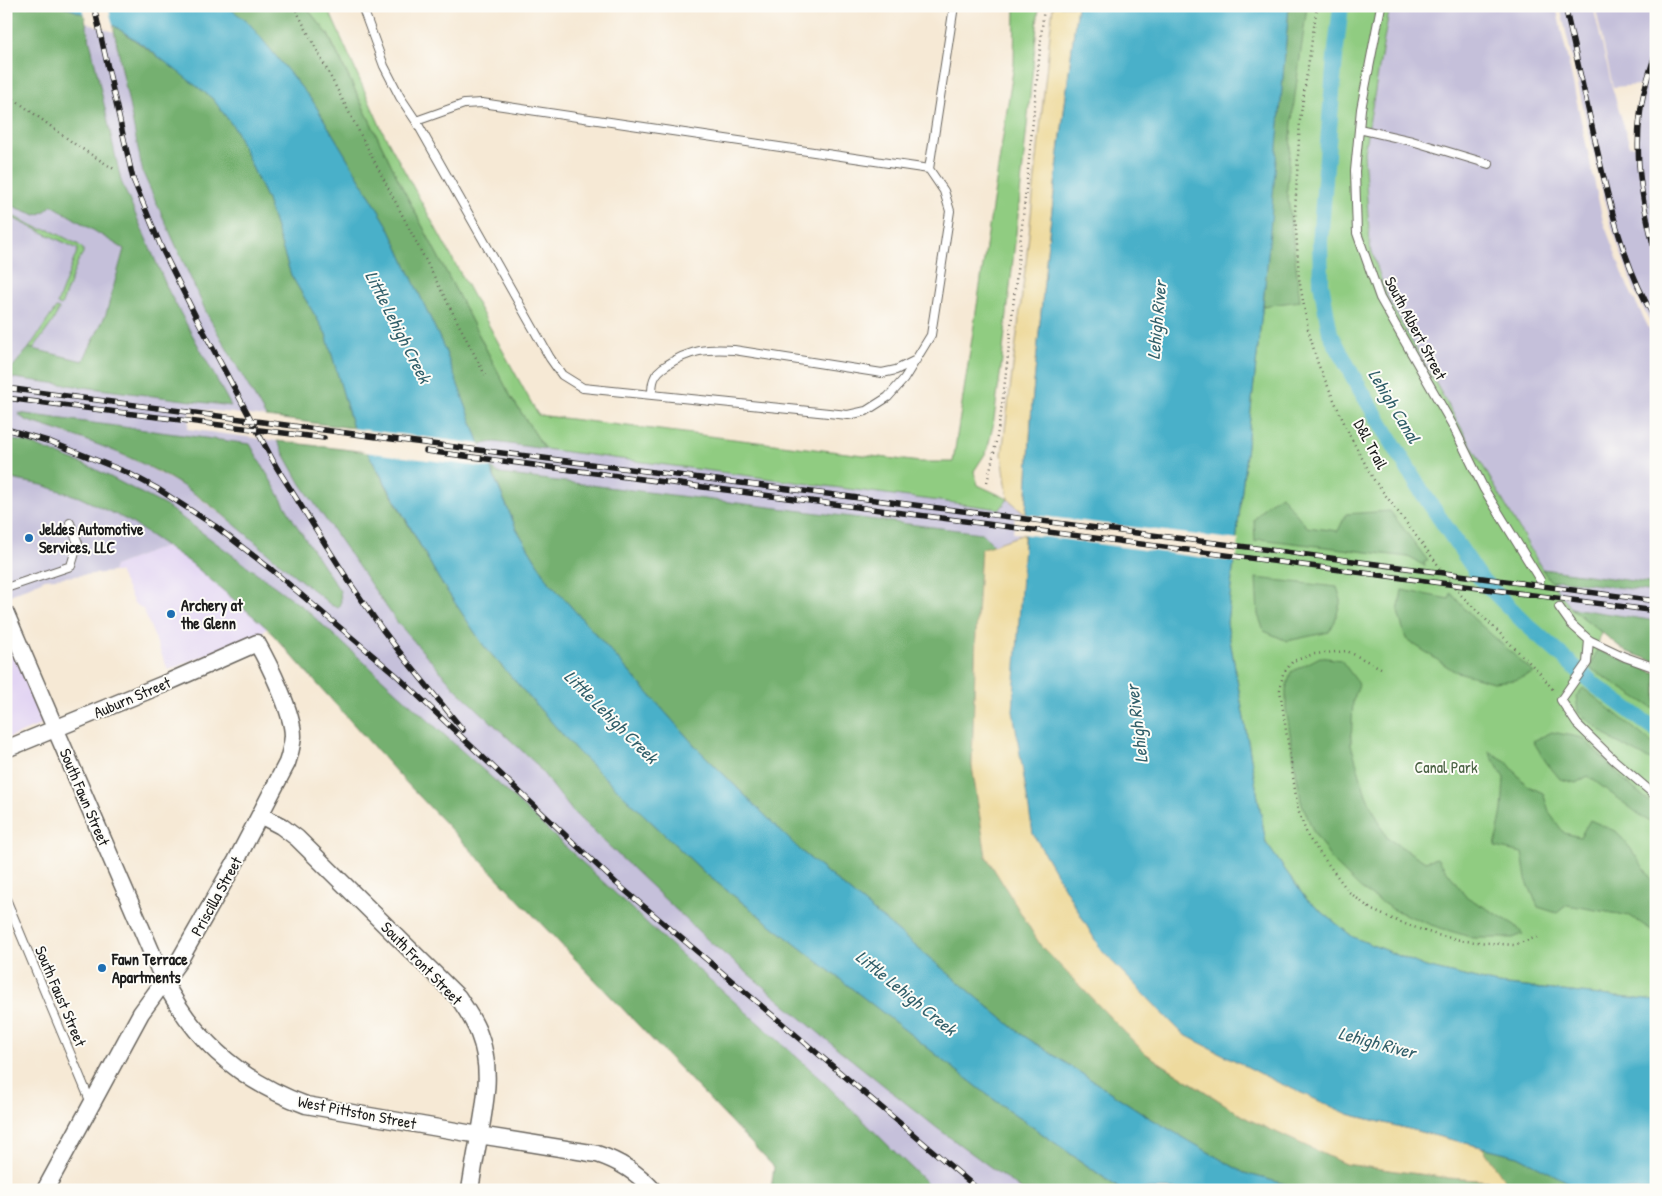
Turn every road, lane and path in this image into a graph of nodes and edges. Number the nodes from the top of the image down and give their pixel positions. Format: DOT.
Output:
graph roads {
  1 [pos="294,6"];
  2 [pos="362,6"];
  3 [pos="954,6"];
  4 [pos="1044,6"];
  5 [pos="1317,6"];
  6 [pos="1381,6"];
  7 [pos="6,93"];
  8 [pos="416,121"];
  9 [pos="1359,129"];
  10 [pos="1489,164"];
  11 [pos="114,169"];
  12 [pos="930,169"];
  13 [pos="917,359"];
  14 [pos="485,375"];
  15 [pos="652,395"];
  16 [pos="987,482"];
  17 [pos="70,523"];
  18 [pos="1540,580"];
  19 [pos="6,588"];
  20 [pos="1559,607"];
  21 [pos="6,614"];
  22 [pos="1589,640"];
  23 [pos="257,643"];
  24 [pos="1382,668"];
  25 [pos="1656,668"];
  26 [pos="1561,700"];
  27 [pos="56,729"];
  28 [pos="6,748"];
  29 [pos="1656,796"];
  30 [pos="260,815"];
  31 [pos="6,899"];
  32 [pos="1540,936"];
  33 [pos="164,981"];
  34 [pos="91,1103"];
  35 [pos="479,1135"];
  36 [pos="45,1190"];
  37 [pos="470,1190"];
  38 [pos="652,1190"];
  1 -- 14 [label="path"];
  2 -- 8 [label="lane"];
  3 -- 12 [label="lane"];
  4 -- 16 [label="path"];
  5 -- 26 [label="path, D&L Trail"];
  6 -- 9 [label="lane, South Albert Street"];
  7 -- 11 [label="path"];
  8 -- 12 [label="lane"];
  8 -- 15 [label="lane"];
  9 -- 10 [label="lane"];
  9 -- 18 [label="lane, South Albert Street"];
  12 -- 13 [label="lane"];
  13 -- 15 [label="lane"];
  13 -- 15 [label="lane"];
  17 -- 19 [label="lane"];
  20 -- 22 [label="lane"];
  21 -- 27 [label="street, South Fawn Street"];
  22 -- 25 [label="lane"];
  22 -- 26 [label="lane"];
  23 -- 27 [label="street, Auburn Street"];
  23 -- 30 [label="street, Priscilla Street"];
  24 -- 32 [label="path"];
  26 -- 29 [label="lane"];
  27 -- 28 [label="street, Auburn Street"];
  27 -- 33 [label="street, South Fawn Street"];
  30 -- 33 [label="street, Priscilla Street"];
  30 -- 35 [label="street, South Front Street"];
  31 -- 34 [label="lane, South Faust Street"];
  33 -- 34 [label="street, Priscilla Street"];
  33 -- 35 [label="street, West Pittston Street"];
  34 -- 36 [label="street, Priscilla Street"];
  35 -- 37 [label="street, South Front Street"];
  35 -- 38 [label="street, West Pittston Street"];
}
